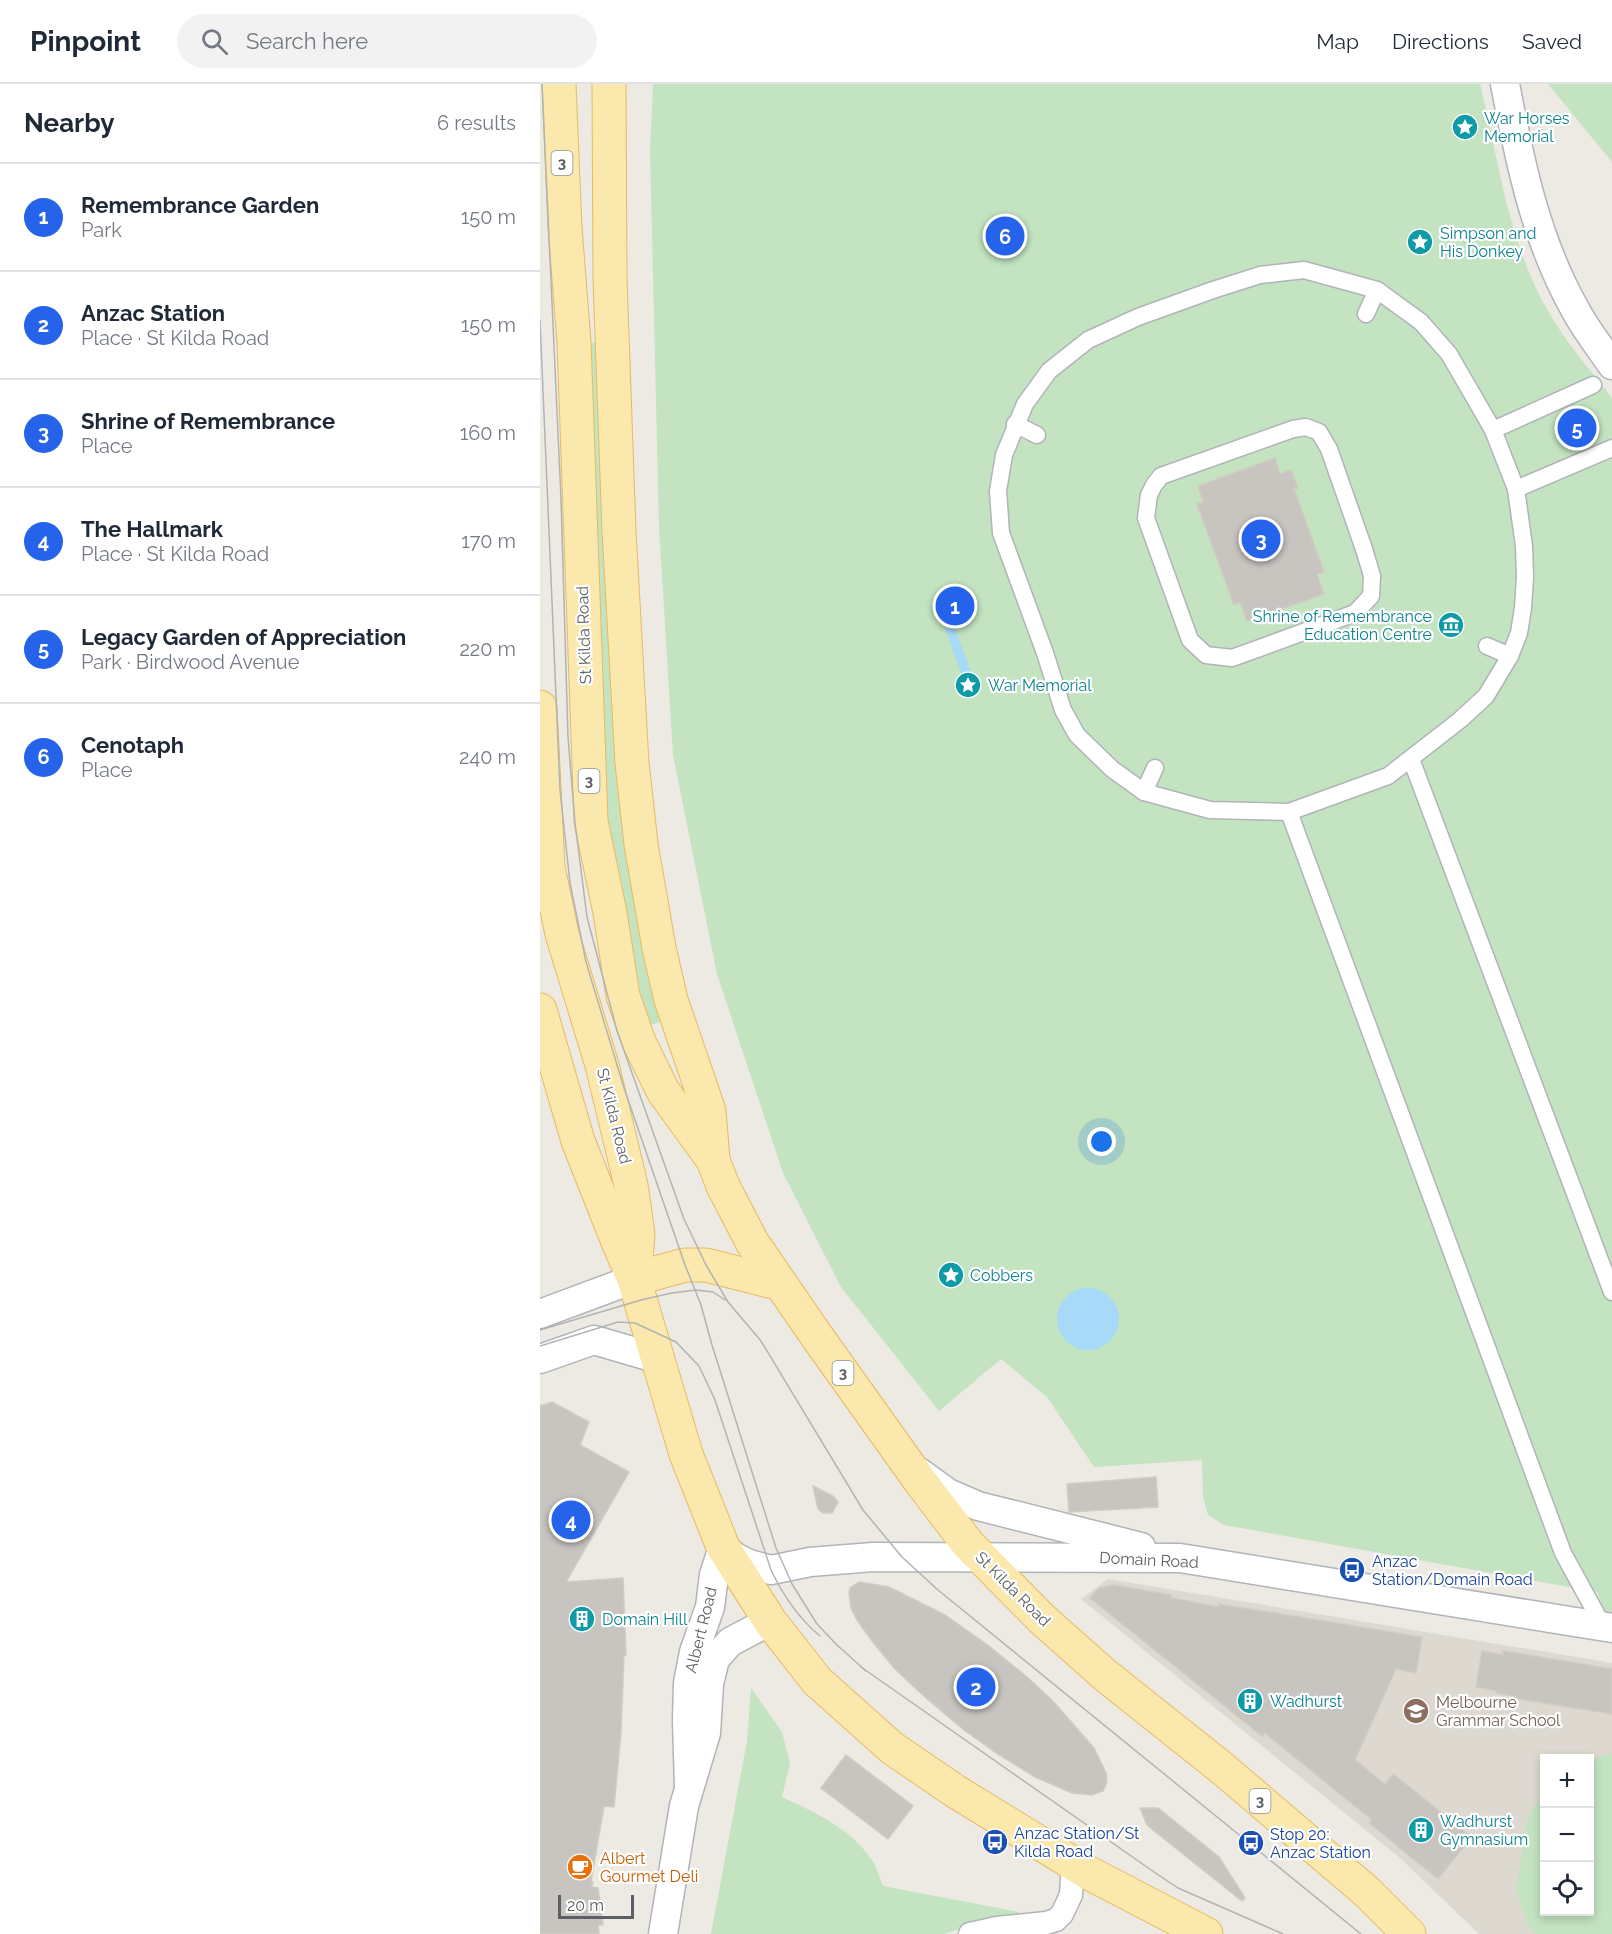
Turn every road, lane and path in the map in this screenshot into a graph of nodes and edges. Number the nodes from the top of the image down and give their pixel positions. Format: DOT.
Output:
graph roads {
  1 [pos="559,84"];
  2 [pos="609,84"];
  3 [pos="1505,84"];
  4 [pos="610,279"];
  5 [pos="554,280"];
  6 [pos="1377,290"];
  7 [pos="1366,314"];
  8 [pos="1612,365"];
  9 [pos="1593,385"];
  10 [pos="1015,424"];
  11 [pos="1493,430"];
  12 [pos="1037,435"];
  13 [pos="1612,448"];
  14 [pos="1516,489"];
  15 [pos="1149,495"];
  16 [pos="1487,646"];
  17 [pos="1510,656"];
  18 [pos="540,707"];
  19 [pos="1411,759"];
  20 [pos="1155,768"];
  21 [pos="1144,792"];
  22 [pos="1289,812"];
  23 [pos="540,1010"];
  24 [pos="713,1160"];
  25 [pos="634,1279"];
  26 [pos="781,1284"];
  27 [pos="1612,1292"];
  28 [pos="540,1314"];
  29 [pos="540,1359"];
  30 [pos="659,1359"];
  31 [pos="906,1461"];
  32 [pos="723,1547"];
  33 [pos="981,1558"];
  34 [pos="1180,1558"];
  35 [pos="770,1621"];
  36 [pos="1608,1627"];
  37 [pos="689,1787"];
  38 [pos="1073,1863"];
  39 [pos="663,1934"];
  40 [pos="970,1934"];
  41 [pos="1206,1934"];
  42 [pos="1409,1934"];
  1 -- 5 [label="main road, St Kilda Road / 3"];
  2 -- 4 [label="main road, St Kilda Road"];
  3 -- 8 [label="street"];
  4 -- 5 [label="main road"];
  4 -- 24 [label="main road, St Kilda Road"];
  5 -- 24 [label="main road, St Kilda Road / 3"];
  6 -- 7 [label="street"];
  6 -- 10 [label="street"];
  6 -- 11 [label="street"];
  9 -- 11 [label="street"];
  10 -- 12 [label="street"];
  10 -- 21 [label="street"];
  11 -- 14 [label="street"];
  13 -- 14 [label="street"];
  14 -- 17 [label="street"];
  15 -- 15 [label="street"];
  16 -- 17 [label="street"];
  17 -- 19 [label="street"];
  18 -- 25 [label="main road, St Kilda Road"];
  19 -- 22 [label="street"];
  19 -- 27 [label="street"];
  20 -- 21 [label="street"];
  21 -- 22 [label="street"];
  22 -- 36 [label="street"];
  23 -- 25 [label="main road, St Kilda Road"];
  24 -- 26 [label="main road, St Kilda Road / 3"];
  25 -- 26 [label="main road"];
  25 -- 28 [label="street"];
  25 -- 30 [label="main road, St Kilda Road"];
  26 -- 31 [label="main road, St Kilda Road / 3"];
  29 -- 30 [label="street"];
  30 -- 32 [label="main road, St Kilda Road"];
  31 -- 33 [label="main road, St Kilda Road / 3"];
  31 -- 34 [label="street"];
  32 -- 33 [label="street, Domain Road"];
  32 -- 35 [label="main road, St Kilda Road"];
  32 -- 37 [label="street, Albert Road"];
  33 -- 34 [label="street, Domain Road"];
  33 -- 42 [label="main road, St Kilda Road / 3"];
  34 -- 36 [label="street, Domain Road"];
  35 -- 37 [label="street, Albert Road"];
  35 -- 38 [label="main road, St Kilda Road"];
  37 -- 39 [label="street, Albert Road"];
  38 -- 40 [label="street"];
  38 -- 41 [label="main road, St Kilda Road"];
}
